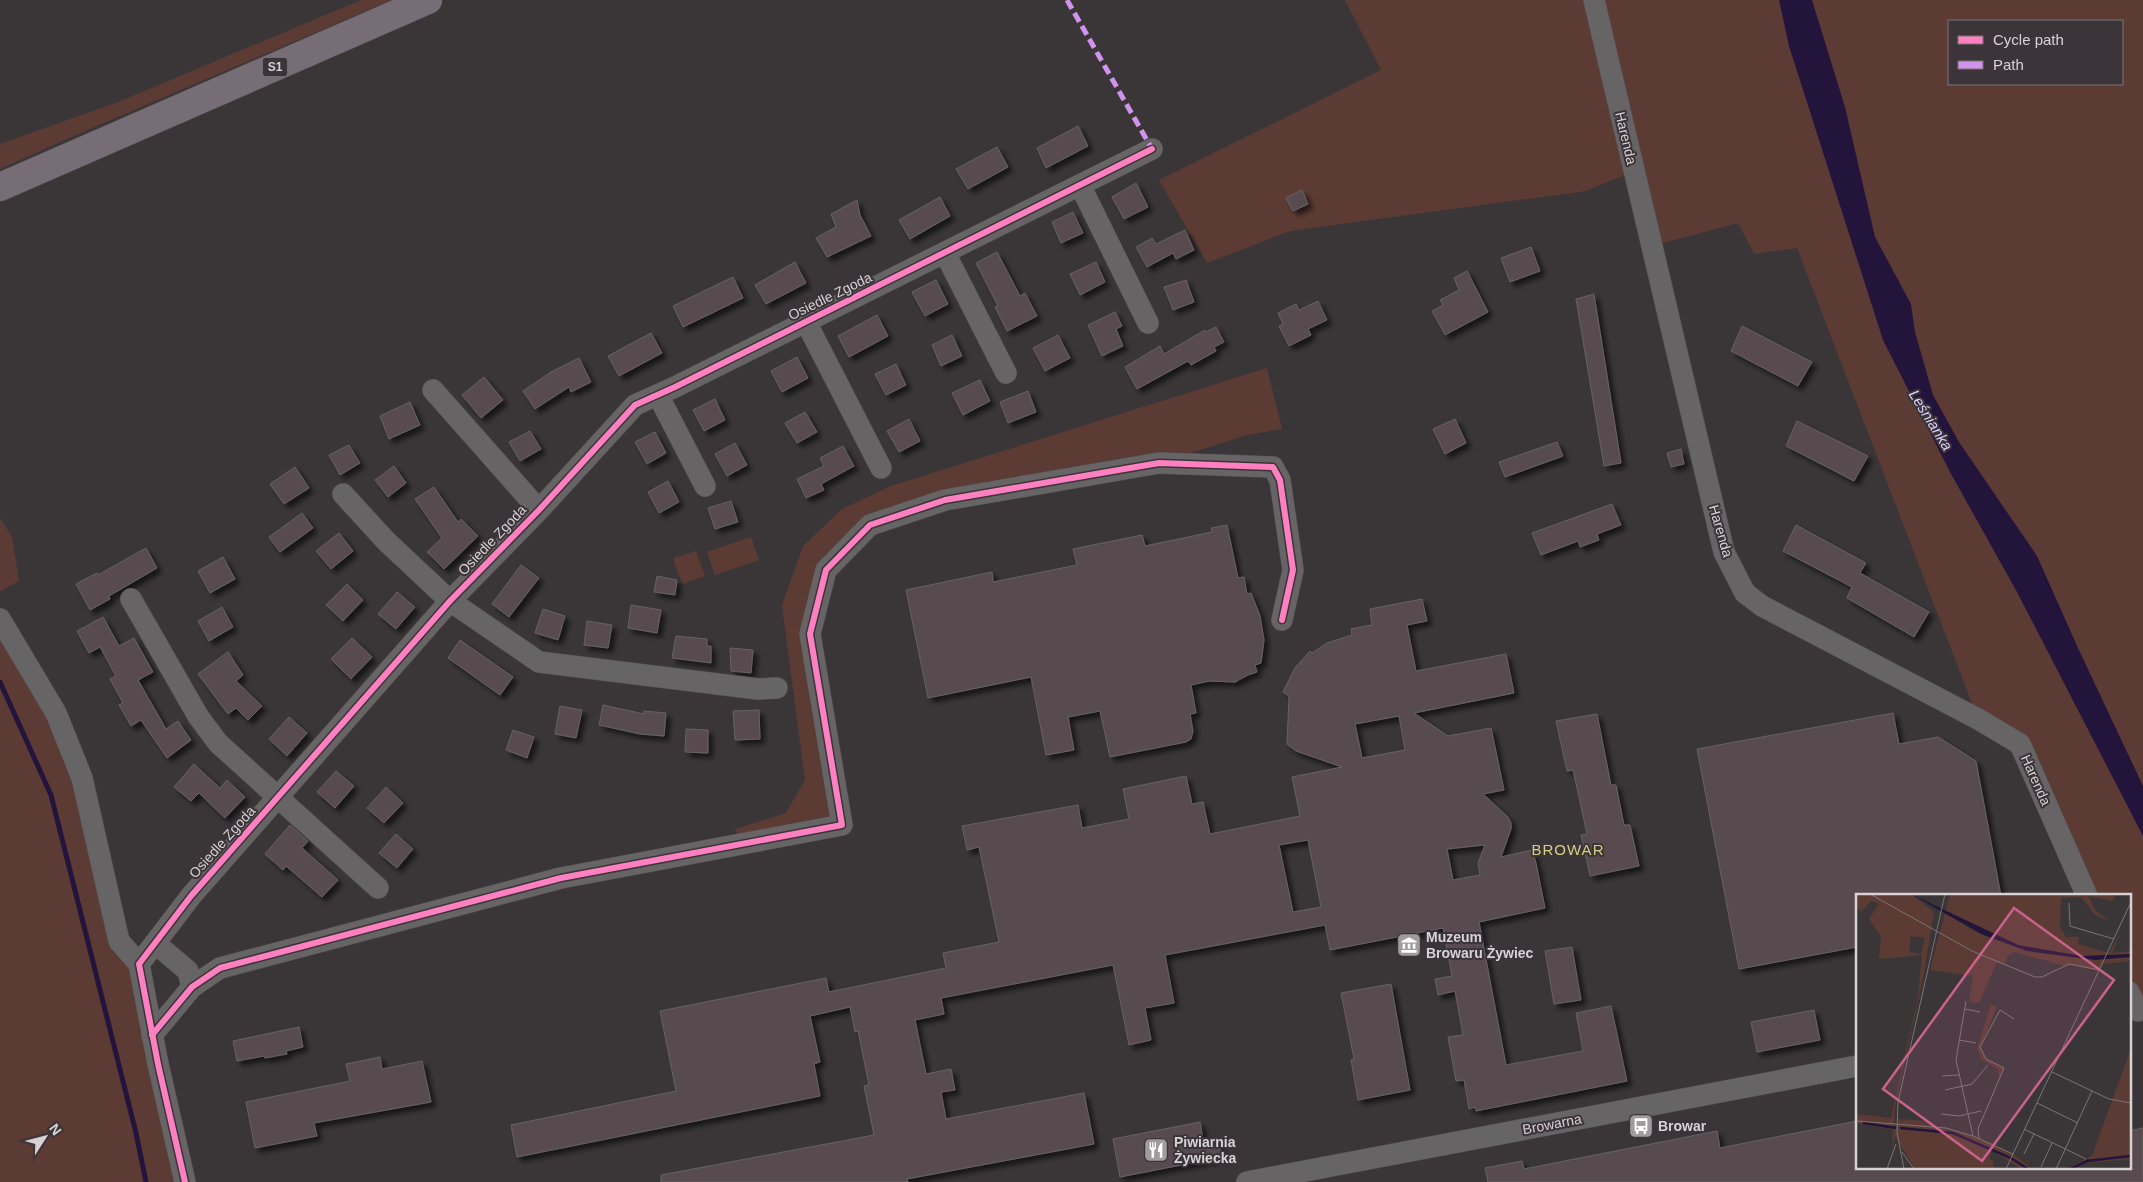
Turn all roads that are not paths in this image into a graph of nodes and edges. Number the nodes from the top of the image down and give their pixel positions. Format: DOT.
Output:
graph roads {
  1 [pos="428,0"];
  2 [pos="1594,0"];
  3 [pos="1152,149"];
  4 [pos="1080,185"];
  5 [pos="0,187"];
  6 [pos="945,253"];
  7 [pos="806,322"];
  8 [pos="1148,323"];
  9 [pos="1006,373"];
  10 [pos="433,390"];
  11 [pos="658,395"];
  12 [pos="880,468"];
  13 [pos="705,486"];
  14 [pos="343,494"];
  15 [pos="539,510"];
  16 [pos="131,599"];
  17 [pos="450,601"];
  18 [pos="0,619"];
  19 [pos="1282,620"];
  20 [pos="777,688"];
  21 [pos="279,798"];
  22 [pos="378,888"];
  23 [pos="2086,894"];
  24 [pos="155,943"];
  25 [pos="139,964"];
  26 [pos="192,987"];
  27 [pos="2130,994"];
  28 [pos="2137,1011"];
  29 [pos="152,1035"];
  30 [pos="1856,1066"];
  31 [pos="185,1182"];
  32 [pos="1247,1182"];
  1 -- 5 [label="highway, S1"];
  2 -- 23 [label="street, Harenda"];
  3 -- 4 [label="street, Osiedle Zgoda"];
  4 -- 6 [label="street, Osiedle Zgoda"];
  4 -- 8 [label="street"];
  6 -- 7 [label="street, Osiedle Zgoda"];
  6 -- 9 [label="street"];
  7 -- 11 [label="street, Osiedle Zgoda"];
  7 -- 12 [label="street, Osiedle Zgoda"];
  10 -- 15 [label="street, Osiedle Zgoda"];
  11 -- 13 [label="street"];
  11 -- 15 [label="street, Osiedle Zgoda"];
  14 -- 17 [label="street"];
  15 -- 17 [label="street, Osiedle Zgoda"];
  16 -- 21 [label="street"];
  17 -- 20 [label="street"];
  17 -- 21 [label="street, Osiedle Zgoda"];
  18 -- 25 [label="street"];
  19 -- 26 [label="street"];
  21 -- 22 [label="street"];
  21 -- 24 [label="street, Osiedle Zgoda"];
  24 -- 25 [label="street, Osiedle Zgoda"];
  24 -- 26 [label="street"];
  25 -- 29 [label="street"];
  26 -- 29 [label="street"];
  27 -- 28 [label="street"];
  29 -- 31 [label="street"];
  30 -- 32 [label="street, Browarna"];
}
